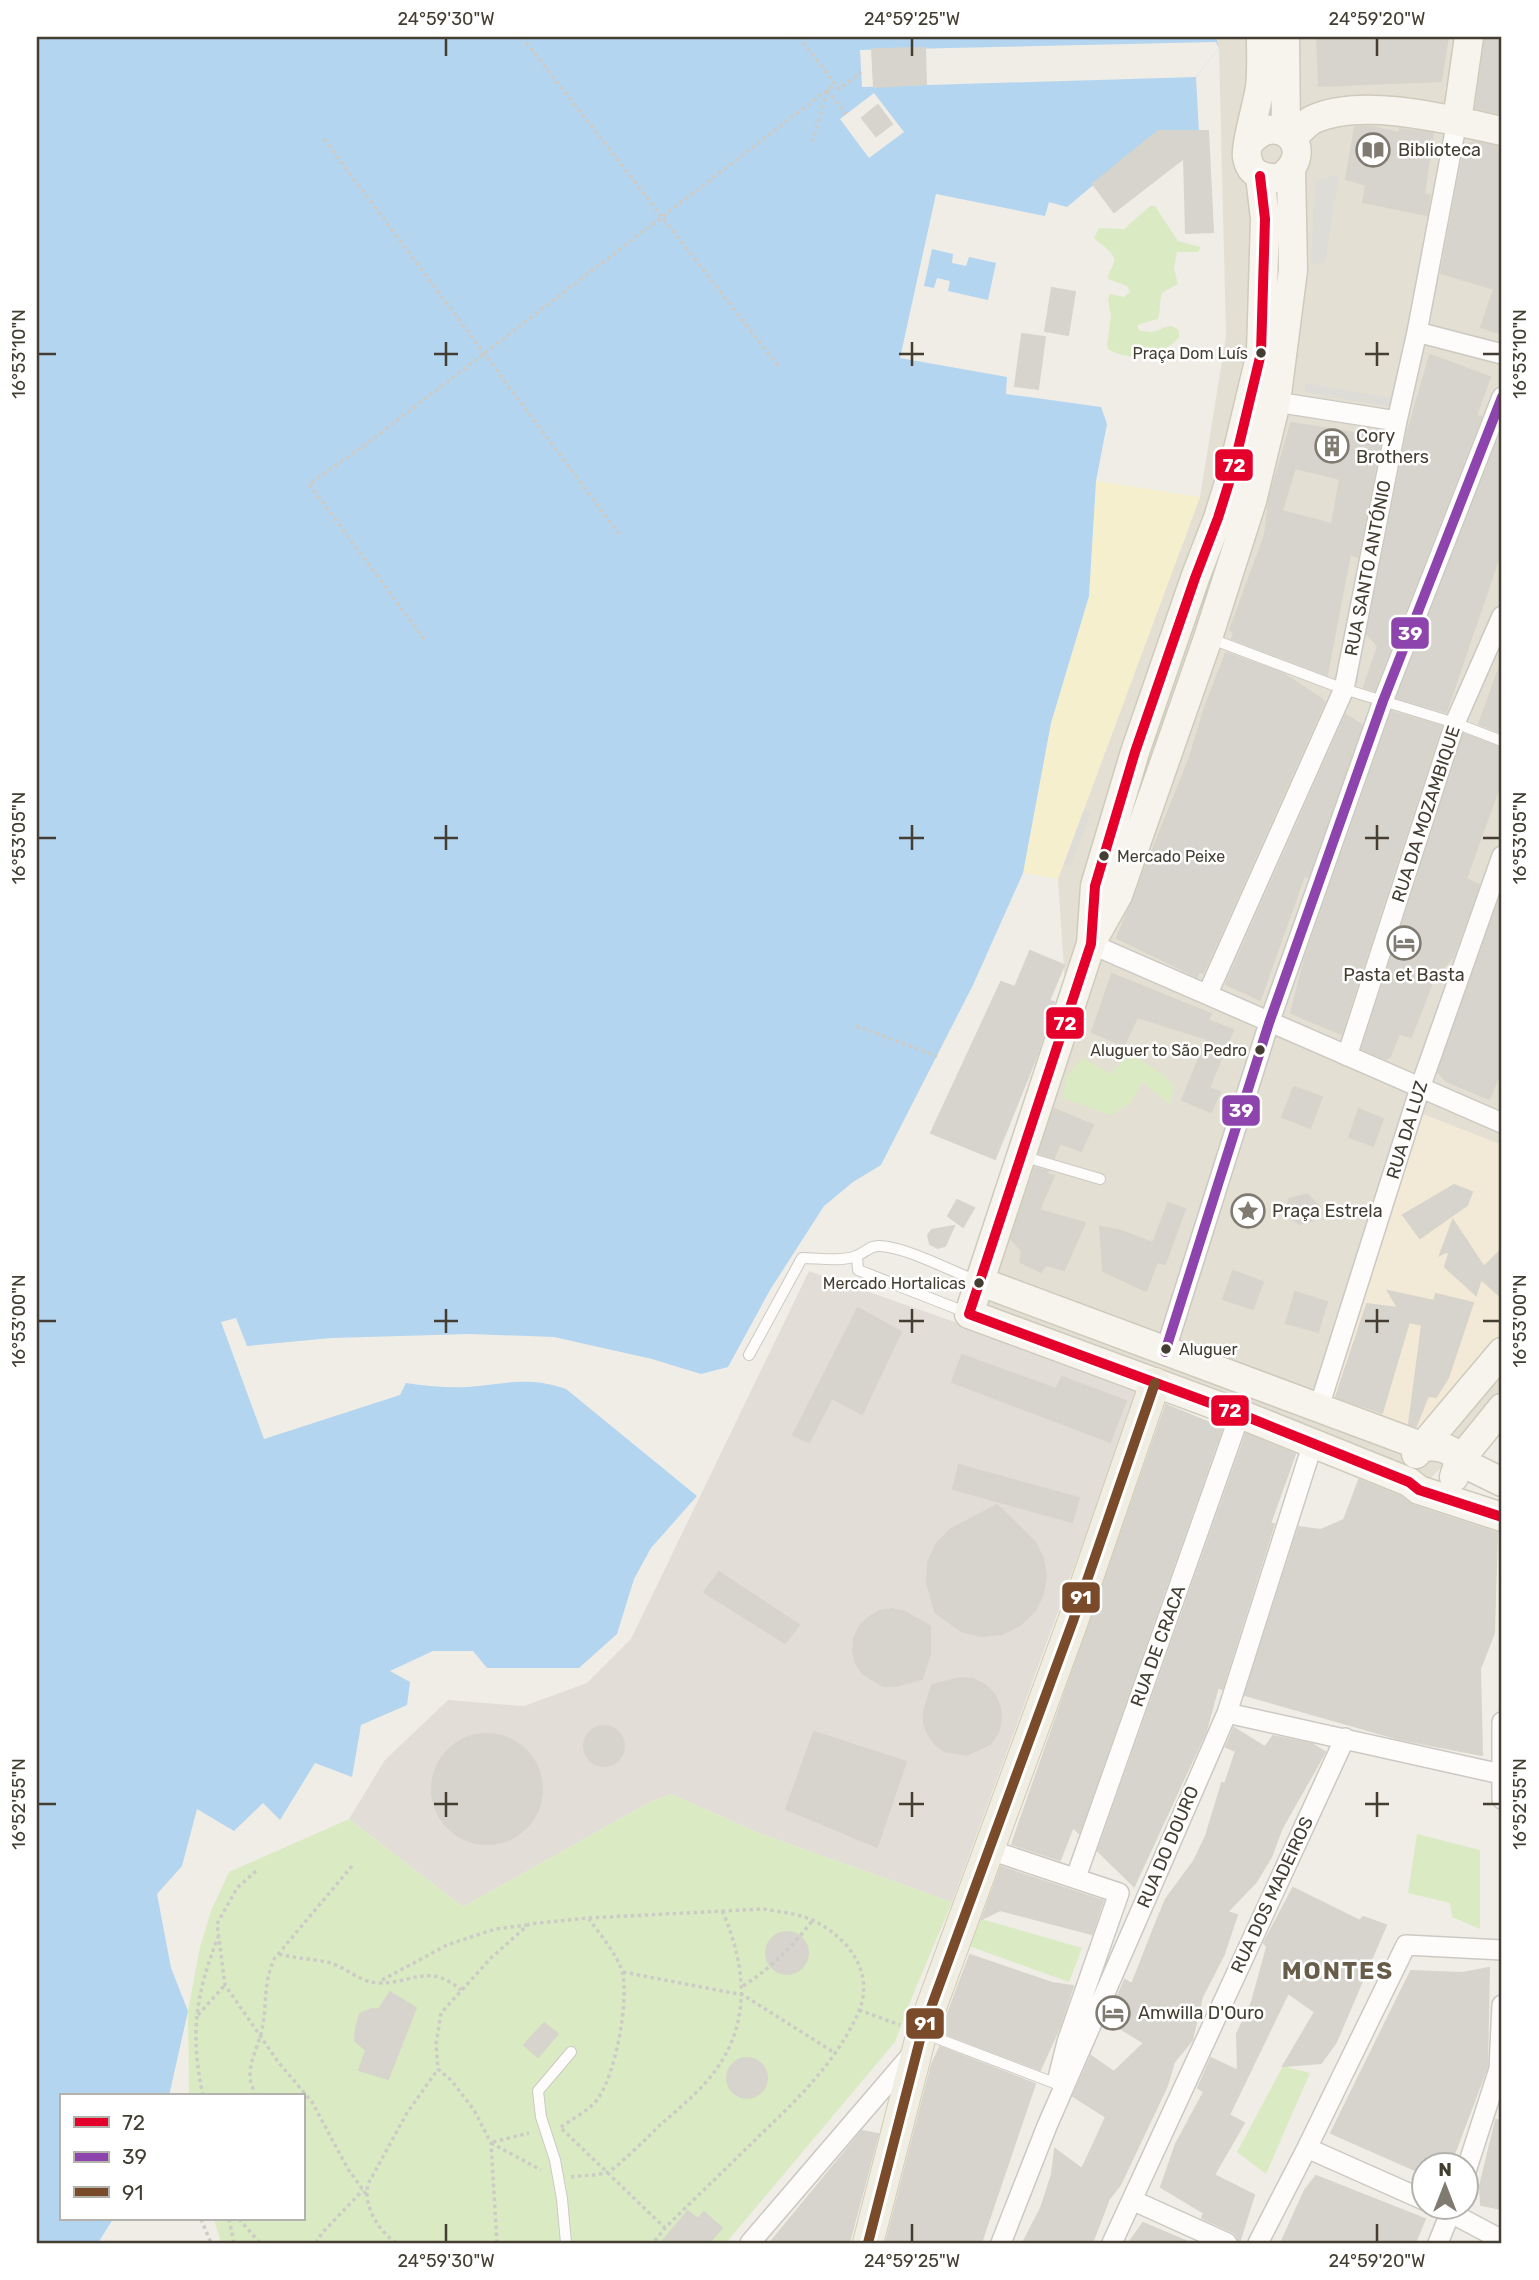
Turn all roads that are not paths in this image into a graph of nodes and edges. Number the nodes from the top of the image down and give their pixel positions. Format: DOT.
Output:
graph roads {
  1 [pos="1261,37"];
  2 [pos="1285,37"];
  3 [pos="1469,37"];
  4 [pos="1457,121"];
  5 [pos="1502,131"];
  6 [pos="1289,135"];
  7 [pos="1250,142"];
  8 [pos="1291,171"];
  9 [pos="1260,176"];
  10 [pos="1417,332"];
  11 [pos="1502,354"];
  12 [pos="1502,397"];
  13 [pos="1276,402"];
  14 [pos="1397,421"];
  15 [pos="1502,616"];
  16 [pos="1209,638"];
  17 [pos="1344,690"];
  18 [pos="1383,701"];
  19 [pos="1455,723"];
  20 [pos="1502,741"];
  21 [pos="1502,856"];
  22 [pos="1091,944"];
  23 [pos="1208,993"];
  24 [pos="1269,1023"];
  25 [pos="1347,1056"];
  26 [pos="1420,1088"];
  27 [pos="1502,1123"];
  28 [pos="1022,1156"];
  29 [pos="1100,1179"];
  30 [pos="857,1256"];
  31 [pos="981,1282"];
  32 [pos="969,1314"];
  33 [pos="1165,1352"];
  34 [pos="1502,1352"];
  35 [pos="749,1355"];
  36 [pos="1155,1383"];
  37 [pos="1319,1407"];
  38 [pos="1502,1408"];
  39 [pos="1240,1415"];
  40 [pos="1313,1443"];
  41 [pos="1424,1447"];
  42 [pos="1459,1461"];
  43 [pos="1502,1482"];
  44 [pos="1421,1487"];
  45 [pos="1502,1517"];
  46 [pos="1227,1713"];
  47 [pos="1502,1723"];
  48 [pos="1345,1738"];
  49 [pos="1501,1774"];
  50 [pos="1502,1799"];
  51 [pos="990,1850"];
  52 [pos="1076,1877"];
  53 [pos="1502,1950"];
  54 [pos="1502,2005"];
  55 [pos="919,2041"];
  56 [pos="571,2052"];
  57 [pos="1057,2084"];
  58 [pos="1047,2126"];
  59 [pos="1307,2148"];
  60 [pos="1472,2150"];
  61 [pos="1410,2194"];
  62 [pos="1132,2200"];
  63 [pos="1444,2220"];
  64 [pos="1467,2220"];
  65 [pos="1502,2240"];
  66 [pos="566,2243"];
  67 [pos="750,2243"];
  68 [pos="868,2243"];
  69 [pos="1002,2243"];
  70 [pos="1112,2243"];
  71 [pos="1227,2243"];
  72 [pos="1258,2243"];
  73 [pos="1438,2243"];
  1 -- 7 [label="main road"];
  2 -- 6 [label="main road"];
  3 -- 4 [label="main road"];
  4 -- 5 [label="main road"];
  4 -- 6 [label="main road"];
  4 -- 10 [label="street, RUA SANTO ANTÓNIO"];
  6 -- 7 [label="main road"];
  6 -- 8 [label="main road"];
  7 -- 9 [label="main road"];
  8 -- 9 [label="main road"];
  8 -- 13 [label="main road"];
  9 -- 22 [label="main road"];
  10 -- 11 [label="street"];
  10 -- 14 [label="street, RUA SANTO ANTÓNIO"];
  12 -- 18 [label="street"];
  13 -- 14 [label="street"];
  13 -- 16 [label="main road"];
  14 -- 17 [label="street, RUA SANTO ANTÓNIO"];
  15 -- 19 [label="street, RUA DA MOZAMBIQUE"];
  16 -- 17 [label="lane"];
  16 -- 22 [label="main road"];
  17 -- 18 [label="lane"];
  17 -- 23 [label="street, RUA SANTO ANTÓNIO"];
  18 -- 19 [label="lane"];
  18 -- 24 [label="street"];
  19 -- 20 [label="lane"];
  19 -- 25 [label="street, RUA DA MOZAMBIQUE"];
  21 -- 26 [label="street, RUA DA LUZ"];
  22 -- 23 [label="street"];
  22 -- 28 [label="main road"];
  23 -- 24 [label="street"];
  24 -- 25 [label="street"];
  24 -- 33 [label="street"];
  25 -- 26 [label="street"];
  26 -- 27 [label="street"];
  26 -- 37 [label="street, RUA DA LUZ"];
  28 -- 29 [label="lane"];
  28 -- 31 [label="main road"];
  30 -- 31 [label="lane"];
  30 -- 32 [label="lane"];
  30 -- 35 [label="lane"];
  31 -- 32 [label="main road"];
  31 -- 33 [label="main road"];
  32 -- 36 [label="main road"];
  33 -- 37 [label="main road"];
  34 -- 41 [label="main road"];
  36 -- 39 [label="main road"];
  36 -- 51 [label="main road"];
  37 -- 41 [label="main road"];
  38 -- 42 [label="main road"];
  39 -- 40 [label="main road"];
  39 -- 52 [label="street, RUA DE CRACA"];
  40 -- 44 [label="main road"];
  40 -- 46 [label="street, RUA DO DOURO"];
  41 -- 42 [label="main road"];
  41 -- 44 [label="main road"];
  42 -- 43 [label="main road"];
  42 -- 44 [label="main road"];
  44 -- 45 [label="main road"];
  46 -- 48 [label="street"];
  46 -- 58 [label="street, RUA DO DOURO"];
  47 -- 49 [label="street"];
  48 -- 49 [label="street"];
  48 -- 62 [label="street, RUA DOS MADEIROS"];
  49 -- 50 [label="street"];
  51 -- 52 [label="street"];
  51 -- 55 [label="main road"];
  52 -- 57 [label="street"];
  53 -- 59 [label="street"];
  54 -- 60 [label="street"];
  55 -- 57 [label="lane"];
  55 -- 67 [label="street"];
  55 -- 68 [label="main road"];
  56 -- 66 [label="lane"];
  57 -- 58 [label="street"];
  58 -- 69 [label="street, RUA DO DOURO"];
  59 -- 61 [label="street"];
  59 -- 72 [label="street"];
  62 -- 70 [label="street, RUA DOS MADEIROS"];
  62 -- 71 [label="street"];
  63 -- 73 [label="street"];
  64 -- 65 [label="street"];
}
